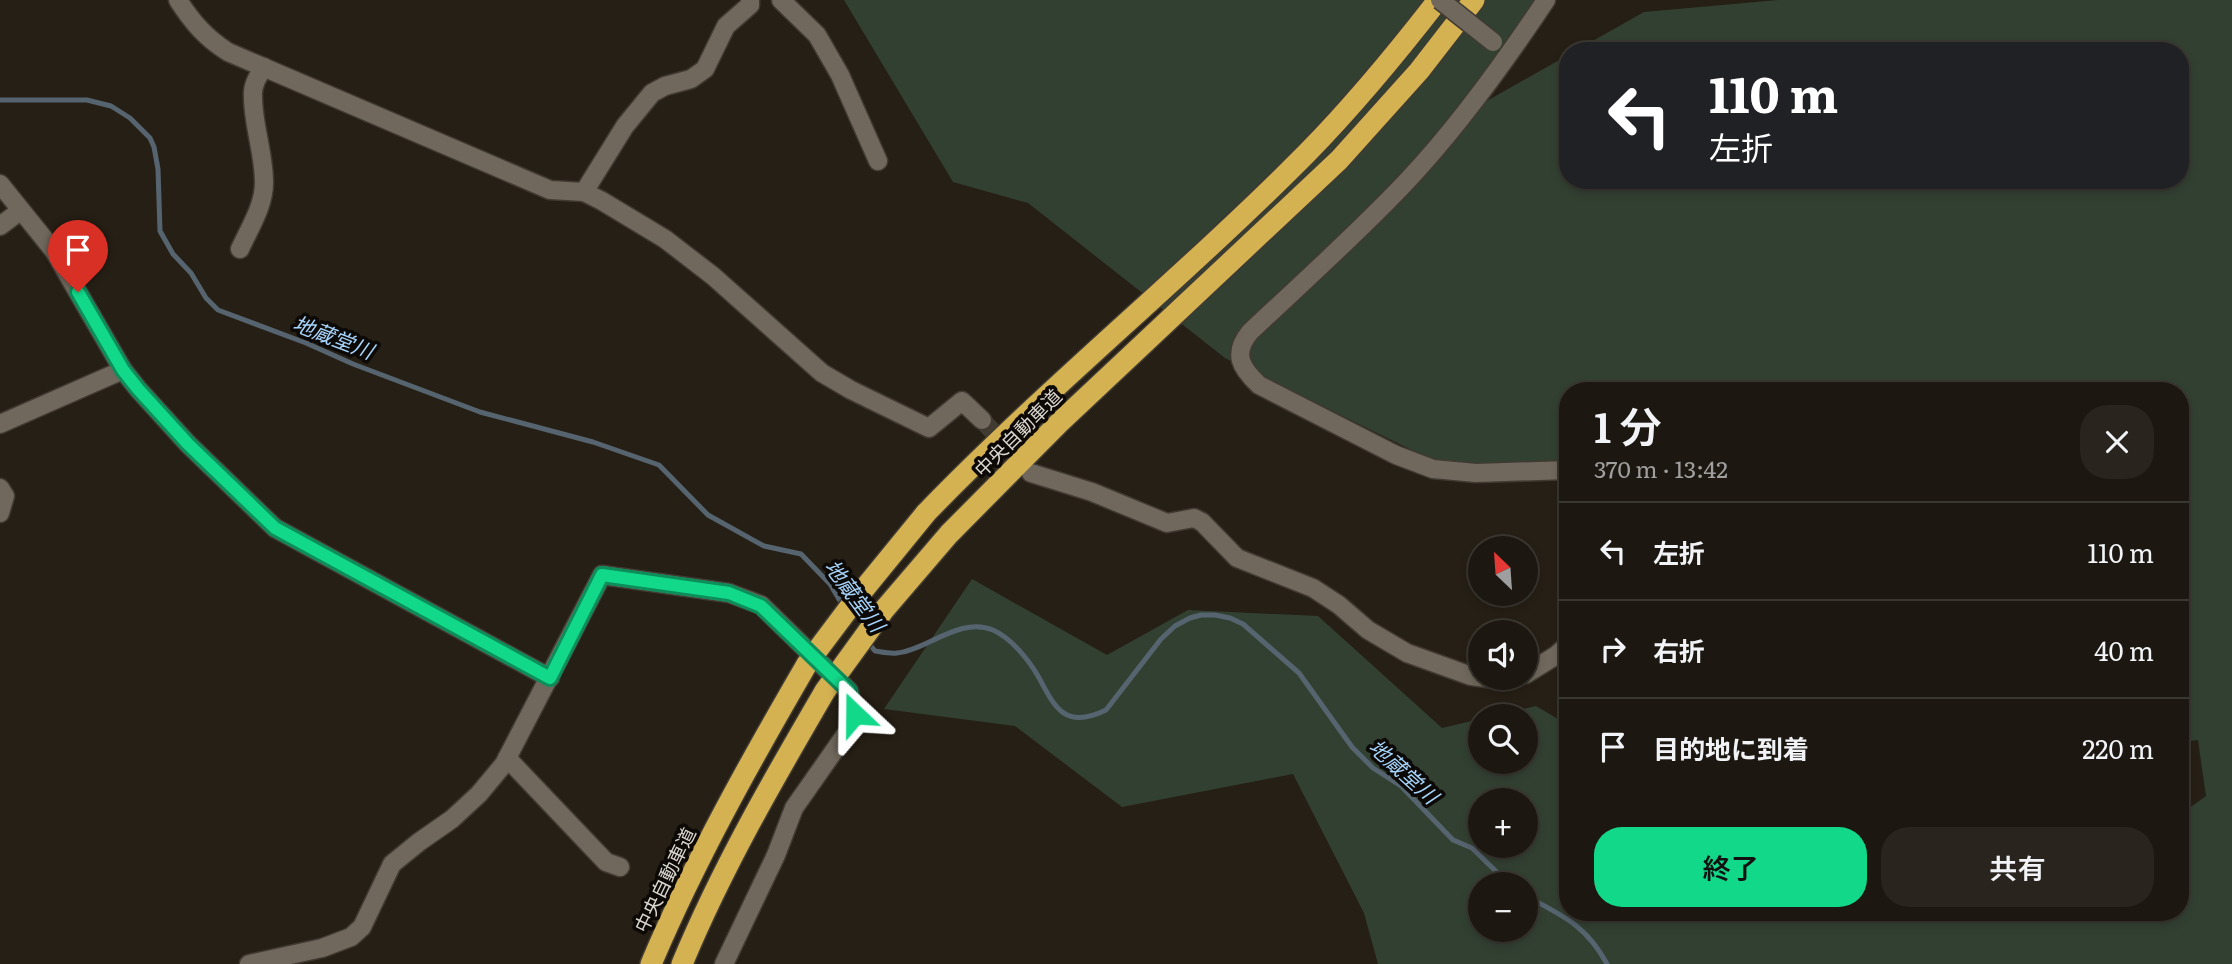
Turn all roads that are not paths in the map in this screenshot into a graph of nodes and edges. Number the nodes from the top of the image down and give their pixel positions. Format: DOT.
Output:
graph roads {
  1 [pos="178,0"];
  2 [pos="750,0"];
  3 [pos="781,0"];
  4 [pos="1439,0"];
  5 [pos="1474,0"];
  6 [pos="1546,0"];
  7 [pos="1511,52"];
  8 [pos="264,66"];
  9 [pos="878,161"];
  10 [pos="0,184"];
  11 [pos="584,192"];
  12 [pos="20,211"];
  13 [pos="0,226"];
  14 [pos="240,249"];
  15 [pos="123,370"];
  16 [pos="982,420"];
  17 [pos="0,424"];
  18 [pos="1559,470"];
  19 [pos="1031,473"];
  20 [pos="0,488"];
  21 [pos="0,513"];
  22 [pos="1559,653"];
  23 [pos="1538,667"];
  24 [pos="1468,675"];
  25 [pos="550,678"];
  26 [pos="507,758"];
  27 [pos="620,867"];
  28 [pos="249,964"];
  29 [pos="651,964"];
  30 [pos="682,964"];
  31 [pos="724,964"];
  1 -- 8 [label="street"];
  2 -- 11 [label="street"];
  3 -- 9 [label="street"];
  4 -- 7 [label="street, bridge"];
  4 -- 29 [label="highway, 中央自動車道, bridge"];
  5 -- 30 [label="highway, 中央自動車道, bridge"];
  6 -- 7 [label="street"];
  7 -- 18 [label="street"];
  8 -- 11 [label="street"];
  8 -- 14 [label="street"];
  10 -- 12 [label="street"];
  11 -- 16 [label="street"];
  12 -- 13 [label="street"];
  12 -- 15 [label="street"];
  15 -- 17 [label="street"];
  15 -- 25 [label="street"];
  19 -- 24 [label="street"];
  20 -- 21 [label="street"];
  22 -- 23 [label="street"];
  25 -- 26 [label="street"];
  25 -- 31 [label="street"];
  26 -- 27 [label="street"];
  26 -- 28 [label="street"];
}
